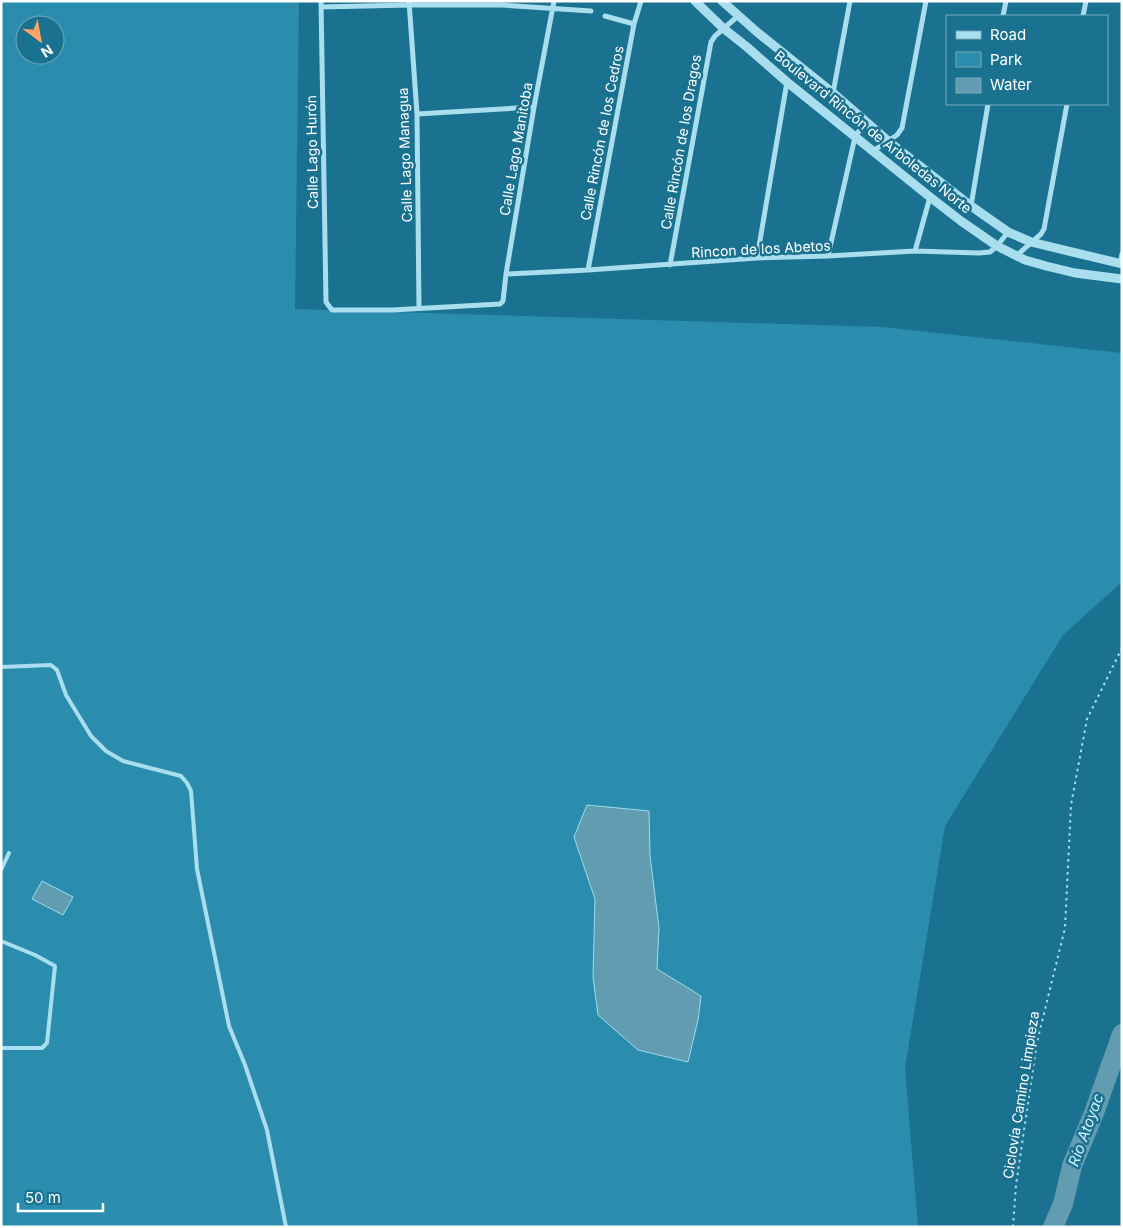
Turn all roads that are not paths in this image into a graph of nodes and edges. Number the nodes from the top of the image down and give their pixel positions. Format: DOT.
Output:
graph roads {
  1 [pos="554,1"];
  2 [pos="641,1"];
  3 [pos="695,1"];
  4 [pos="722,1"];
  5 [pos="850,1"];
  6 [pos="926,1"];
  7 [pos="1006,1"];
  8 [pos="1086,1"];
  9 [pos="409,3"];
  10 [pos="502,3"];
  11 [pos="321,4"];
  12 [pos="552,9"];
  13 [pos="591,11"];
  14 [pos="1003,15"];
  15 [pos="1083,15"];
  16 [pos="604,16"];
  17 [pos="738,16"];
  18 [pos="634,24"];
  19 [pos="723,28"];
  20 [pos="757,32"];
  21 [pos="747,47"];
  22 [pos="786,82"];
  23 [pos="833,93"];
  24 [pos="988,105"];
  25 [pos="1067,105"];
  26 [pos="534,107"];
  27 [pos="417,114"];
  28 [pos="865,122"];
  29 [pos="855,137"];
  30 [pos="888,141"];
  31 [pos="872,152"];
  32 [pos="930,197"];
  33 [pos="971,206"];
  34 [pos="1008,232"];
  35 [pos="1031,242"];
  36 [pos="997,246"];
  37 [pos="915,252"];
  38 [pos="1122,254"];
  39 [pos="828,256"];
  40 [pos="1016,256"];
  41 [pos="757,258"];
  42 [pos="1121,264"];
  43 [pos="670,265"];
  44 [pos="588,270"];
  45 [pos="506,274"];
  46 [pos="1122,280"];
  47 [pos="419,308"];
  48 [pos="1,667"];
  49 [pos="9,853"];
  50 [pos="1,870"];
  51 [pos="1,941"];
  52 [pos="2,1048"];
  53 [pos="1,1052"];
  54 [pos="286,1227"];
  1 -- 12 [label="street, Calle Lago Manitoba"];
  2 -- 18 [label="street, Calle Rincón de los Cedros"];
  3 -- 19 [label="street, Boulevard Rincón de Arboledas Norte"];
  4 -- 17 [label="street, Boulevard Rincón de Arboledas Norte"];
  5 -- 23 [label="street"];
  6 -- 30 [label="street"];
  7 -- 14 [label="street"];
  8 -- 15 [label="street"];
  9 -- 10 [label="street"];
  9 -- 11 [label="street"];
  9 -- 27 [label="street, Calle Lago Managua"];
  10 -- 12 [label="street"];
  11 -- 47 [label="street, Calle Lago Hurón"];
  12 -- 13 [label="street"];
  12 -- 26 [label="street, Calle Lago Manitoba"];
  16 -- 18 [label="street"];
  17 -- 19 [label="street, Calle Rincón de los Dragos"];
  17 -- 20 [label="street, Boulevard Rincón de Arboledas Norte"];
  18 -- 44 [label="street, Calle Rincón de los Cedros"];
  19 -- 21 [label="street, Boulevard Rincón de Arboledas Norte"];
  19 -- 43 [label="street, Calle Rincón de los Dragos"];
  20 -- 21 [label="street"];
  20 -- 23 [label="street, Boulevard Rincón de Arboledas Norte"];
  21 -- 22 [label="street, Boulevard Rincón de Arboledas Norte"];
  22 -- 29 [label="street, Boulevard Rincón de Arboledas Norte"];
  22 -- 41 [label="street"];
  23 -- 28 [label="street, Boulevard Rincón de Arboledas Norte"];
  24 -- 33 [label="street"];
  25 -- 35 [label="street"];
  26 -- 27 [label="street"];
  26 -- 45 [label="street, Calle Lago Manitoba"];
  27 -- 47 [label="street, Calle Lago Managua"];
  28 -- 29 [label="street"];
  28 -- 30 [label="street, Boulevard Rincón de Arboledas Norte"];
  29 -- 31 [label="street, Boulevard Rincón de Arboledas Norte"];
  29 -- 39 [label="street"];
  30 -- 31 [label="street"];
  30 -- 33 [label="street, Boulevard Rincón de Arboledas Norte"];
  31 -- 32 [label="street, Boulevard Rincón de Arboledas Norte"];
  32 -- 36 [label="street, Boulevard Rincón de Arboledas Norte"];
  32 -- 37 [label="street"];
  33 -- 34 [label="street, Boulevard Rincón de Arboledas Norte"];
  34 -- 35 [label="street, Boulevard Rincón de Arboledas Norte"];
  34 -- 36 [label="street"];
  35 -- 40 [label="street"];
  35 -- 42 [label="street, Boulevard Rincón de Arboledas Norte"];
  36 -- 37 [label="street, Rincon de los Abetos"];
  36 -- 40 [label="street, Boulevard Rincón de Arboledas Norte"];
  37 -- 39 [label="street, Rincon de los Abetos"];
  38 -- 42 [label="street"];
  39 -- 41 [label="street, Rincon de los Abetos"];
  40 -- 46 [label="street, Boulevard Rincón de Arboledas Norte"];
  41 -- 43 [label="street, Rincon de los Abetos"];
  43 -- 44 [label="street, Rincon de los Abetos"];
  44 -- 45 [label="street, Rincon de los Abetos"];
  45 -- 47 [label="street, Calle Lago Manitoba"];
  48 -- 54 [label="lane"];
  49 -- 50 [label="lane"];
  51 -- 52 [label="lane"];
  52 -- 53 [label="lane"];
}
